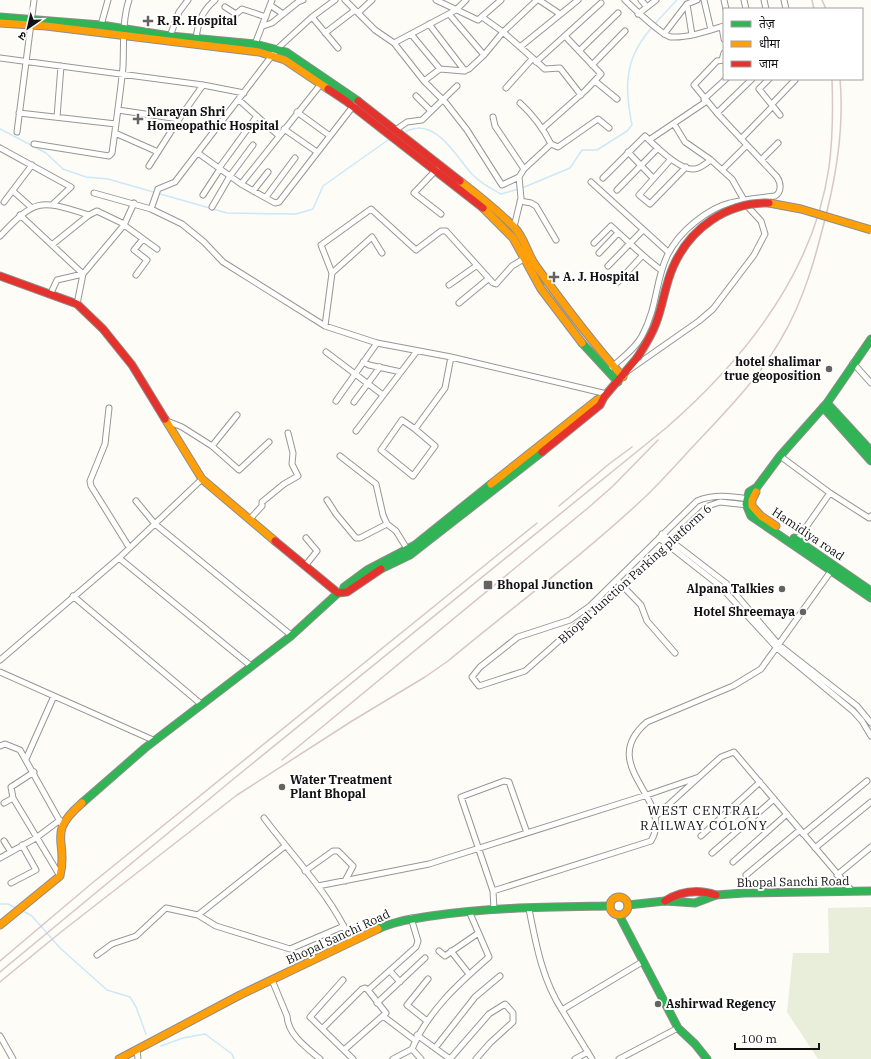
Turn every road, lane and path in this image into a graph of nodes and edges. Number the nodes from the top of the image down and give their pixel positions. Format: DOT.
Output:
graph roads {
  1 [pos="34,0"];
  2 [pos="108,0"];
  3 [pos="129,0"];
  4 [pos="187,0"];
  5 [pos="215,0"];
  6 [pos="335,0"];
  7 [pos="345,0"];
  8 [pos="372,0"];
  9 [pos="436,0"];
  10 [pos="466,0"];
  11 [pos="501,0"];
  12 [pos="538,0"];
  13 [pos="578,0"];
  14 [pos="625,0"];
  15 [pos="641,0"];
  16 [pos="656,0"];
  17 [pos="697,0"];
  18 [pos="704,0"];
  19 [pos="299,1"];
  20 [pos="271,3"];
  21 [pos="601,3"];
  22 [pos="687,4"];
  23 [pos="225,7"];
  24 [pos="647,7"];
  25 [pos="456,10"];
  26 [pos="357,11"];
  27 [pos="618,13"];
  28 [pos="283,14"];
  29 [pos="449,14"];
  30 [pos="560,14"];
  31 [pos="638,14"];
  32 [pos="0,17"];
  33 [pos="266,17"];
  34 [pos="312,17"];
  35 [pos="482,17"];
  36 [pos="31,22"];
  37 [pos="0,23"];
  38 [pos="429,24"];
  39 [pos="102,25"];
  40 [pos="263,26"];
  41 [pos="723,27"];
  42 [pos="710,30"];
  43 [pos="625,31"];
  44 [pos="125,32"];
  45 [pos="503,32"];
  46 [pos="325,34"];
  47 [pos="411,34"];
  48 [pos="664,34"];
  49 [pos="692,35"];
  50 [pos="170,36"];
  51 [pos="564,36"];
  52 [pos="196,39"];
  53 [pos="394,43"];
  54 [pos="255,44"];
  55 [pos="520,47"];
  56 [pos="338,48"];
  57 [pos="579,51"];
  58 [pos="275,52"];
  59 [pos="484,55"];
  60 [pos="0,58"];
  61 [pos="723,60"];
  62 [pos="26,61"];
  63 [pos="534,61"];
  64 [pos="592,65"];
  65 [pos="61,66"];
  66 [pos="440,68"];
  67 [pos="465,70"];
  68 [pos="122,74"];
  69 [pos="595,80"];
  70 [pos="725,80"];
  71 [pos="751,80"];
  72 [pos="768,80"];
  73 [pos="795,80"];
  74 [pos="424,81"];
  75 [pos="321,84"];
  76 [pos="203,85"];
  77 [pos="457,86"];
  78 [pos="506,88"];
  79 [pos="244,93"];
  80 [pos="581,95"];
  81 [pos="416,96"];
  82 [pos="617,99"];
  83 [pos="239,100"];
  84 [pos="443,100"];
  85 [pos="706,100"];
  86 [pos="356,103"];
  87 [pos="520,103"];
  88 [pos="772,105"];
  89 [pos="118,110"];
  90 [pos="431,111"];
  91 [pos="297,112"];
  92 [pos="19,113"];
  93 [pos="717,113"];
  94 [pos="257,116"];
  95 [pos="780,116"];
  96 [pos="57,117"];
  97 [pos="493,117"];
  98 [pos="179,118"];
  99 [pos="116,124"];
  100 [pos="674,124"];
  101 [pos="542,128"];
  102 [pos="609,128"];
  103 [pos="284,129"];
  104 [pos="397,129"];
  105 [pos="17,132"];
  106 [pos="114,134"];
  107 [pos="279,136"];
  108 [pos="330,136"];
  109 [pos="741,139"];
  110 [pos="649,140"];
  111 [pos="778,143"];
  112 [pos="34,144"];
  113 [pos="551,144"];
  114 [pos="747,145"];
  115 [pos="253,146"];
  116 [pos="0,148"];
  117 [pos="658,148"];
  118 [pos="158,152"];
  119 [pos="317,152"];
  120 [pos="628,152"];
  121 [pos="198,153"];
  122 [pos="295,158"];
  123 [pos="671,159"];
  124 [pos="710,160"];
  125 [pos="761,160"];
  126 [pos="32,165"];
  127 [pos="641,165"];
  128 [pos="149,166"];
  129 [pos="686,167"];
  130 [pos="219,168"];
  131 [pos="438,168"];
  132 [pos="524,169"];
  133 [pos="722,170"];
  134 [pos="268,172"];
  135 [pos="230,176"];
  136 [pos="519,177"];
  137 [pos="603,178"];
  138 [pos="654,178"];
  139 [pos="591,182"];
  140 [pos="241,184"];
  141 [pos="617,190"];
  142 [pos="13,191"];
  143 [pos="253,191"];
  144 [pos="94,193"];
  145 [pos="203,195"];
  146 [pos="266,197"];
  147 [pos="520,200"];
  148 [pos="744,201"];
  149 [pos="4,202"];
  150 [pos="53,204"];
  151 [pos="134,204"];
  152 [pos="212,207"];
  153 [pos="32,208"];
  154 [pos="151,209"];
  155 [pos="441,214"];
  156 [pos="20,215"];
  157 [pos="90,215"];
  158 [pos="124,224"];
  159 [pos="514,227"];
  160 [pos="643,230"];
  161 [pos="871,230"];
  162 [pos="618,233"];
  163 [pos="0,236"];
  164 [pos="143,238"];
  165 [pos="556,240"];
  166 [pos="594,243"];
  167 [pos="630,243"];
  168 [pos="53,244"];
  169 [pos="157,249"];
  170 [pos="668,252"];
  171 [pos="382,253"];
  172 [pos="599,253"];
  173 [pos="530,254"];
  174 [pos="642,256"];
  175 [pos="523,259"];
  176 [pos="476,266"];
  177 [pos="608,266"];
  178 [pos="661,270"];
  179 [pos="332,273"];
  180 [pos="83,274"];
  181 [pos="136,275"];
  182 [pos="0,276"];
  183 [pos="488,279"];
  184 [pos="618,282"];
  185 [pos="449,285"];
  186 [pos="50,295"];
  187 [pos="459,303"];
  188 [pos="77,304"];
  189 [pos="325,326"];
  190 [pos="871,339"];
  191 [pos="591,341"];
  192 [pos="377,343"];
  193 [pos="586,347"];
  194 [pos="417,351"];
  195 [pos="326,352"];
  196 [pos="451,358"];
  197 [pos="363,362"];
  198 [pos="853,363"];
  199 [pos="380,367"];
  200 [pos="612,367"];
  201 [pos="629,370"];
  202 [pos="400,372"];
  203 [pos="355,374"];
  204 [pos="620,380"];
  205 [pos="367,383"];
  206 [pos="871,383"];
  207 [pos="383,395"];
  208 [pos="606,396"];
  209 [pos="336,400"];
  210 [pos="354,402"];
  211 [pos="825,405"];
  212 [pos="109,408"];
  213 [pos="237,415"];
  214 [pos="167,421"];
  215 [pos="415,429"];
  216 [pos="356,431"];
  217 [pos="288,433"];
  218 [pos="269,442"];
  219 [pos="212,446"];
  220 [pos="871,451"];
  221 [pos="340,456"];
  222 [pos="780,456"];
  223 [pos="871,461"];
  224 [pos="202,479"];
  225 [pos="830,493"];
  226 [pos="327,500"];
  227 [pos="136,501"];
  228 [pos="748,502"];
  229 [pos="871,516"];
  230 [pos="250,519"];
  231 [pos="155,524"];
  232 [pos="387,524"];
  233 [pos="660,536"];
  234 [pos="306,538"];
  235 [pos="797,540"];
  236 [pos="670,543"];
  237 [pos="129,547"];
  238 [pos="409,552"];
  239 [pos="119,558"];
  240 [pos="305,566"];
  241 [pos="833,568"];
  242 [pos="617,580"];
  243 [pos="623,586"];
  244 [pos="871,591"];
  245 [pos="341,592"];
  246 [pos="73,596"];
  247 [pos="871,598"];
  248 [pos="585,610"];
  249 [pos="589,616"];
  250 [pos="292,635"];
  251 [pos="778,646"];
  252 [pos="675,653"];
  253 [pos="0,660"];
  254 [pos="251,666"];
  255 [pos="0,672"];
  256 [pos="54,696"];
  257 [pos="201,704"];
  258 [pos="871,723"];
  259 [pos="871,736"];
  260 [pos="153,740"];
  261 [pos="1,744"];
  262 [pos="26,759"];
  263 [pos="34,772"];
  264 [pos="699,777"];
  265 [pos="867,780"];
  266 [pos="760,782"];
  267 [pos="646,795"];
  268 [pos="13,798"];
  269 [pos="774,799"];
  270 [pos="871,802"];
  271 [pos="4,803"];
  272 [pos="787,814"];
  273 [pos="655,817"];
  274 [pos="264,818"];
  275 [pos="61,823"];
  276 [pos="802,832"];
  277 [pos="527,833"];
  278 [pos="701,836"];
  279 [pos="36,838"];
  280 [pos="4,841"];
  281 [pos="22,845"];
  282 [pos="285,846"];
  283 [pos="871,847"];
  284 [pos="478,848"];
  285 [pos="816,848"];
  286 [pos="11,852"];
  287 [pos="712,853"];
  288 [pos="0,858"];
  289 [pos="733,862"];
  290 [pos="305,871"];
  291 [pos="746,875"];
  292 [pos="837,875"];
  293 [pos="60,876"];
  294 [pos="345,881"];
  295 [pos="11,883"];
  296 [pos="318,886"];
  297 [pos="493,891"];
  298 [pos="871,891"];
  299 [pos="852,892"];
  300 [pos="716,895"];
  301 [pos="664,901"];
  302 [pos="628,905"];
  303 [pos="610,906"];
  304 [pos="494,909"];
  305 [pos="529,909"];
  306 [pos="469,911"];
  307 [pos="198,915"];
  308 [pos="619,915"];
  309 [pos="411,918"];
  310 [pos="0,926"];
  311 [pos="344,926"];
  312 [pos="477,934"];
  313 [pos="351,941"];
  314 [pos="439,950"];
  315 [pos="451,951"];
  316 [pos="97,955"];
  317 [pos="425,958"];
  318 [pos="642,962"];
  319 [pos="390,971"];
  320 [pos="469,974"];
  321 [pos="500,976"];
  322 [pos="428,979"];
  323 [pos="272,980"];
  324 [pos="343,980"];
  325 [pos="400,982"];
  326 [pos="368,990"];
  327 [pos="377,1003"];
  328 [pos="562,1010"];
  329 [pos="383,1016"];
  330 [pos="427,1021"];
  331 [pos="323,1028"];
  332 [pos="678,1028"];
  333 [pos="0,1036"];
  334 [pos="417,1038"];
  335 [pos="689,1040"];
  336 [pos="436,1048"];
  337 [pos="412,1049"];
  338 [pos="137,1050"];
  339 [pos="344,1050"];
  340 [pos="588,1052"];
  341 [pos="13,1059"];
  342 [pos="120,1059"];
  343 [pos="138,1059"];
  344 [pos="320,1059"];
  345 [pos="353,1059"];
  346 [pos="393,1059"];
  347 [pos="420,1059"];
  348 [pos="476,1059"];
  349 [pos="575,1059"];
  350 [pos="592,1059"];
  351 [pos="619,1059"];
  352 [pos="701,1059"];
  353 [pos="707,1059"];
  1 -- 36 [label="street"];
  2 -- 39 [label="street"];
  3 -- 44 [label="street"];
  4 -- 50 [label="street"];
  5 -- 52 [label="street"];
  6 -- 34 [label="street"];
  7 -- 26 [label="street"];
  8 -- 26 [label="street"];
  9 -- 25 [label="street"];
  10 -- 25 [label="street"];
  11 -- 35 [label="street"];
  12 -- 30 [label="street"];
  12 -- 45 [label="street"];
  13 -- 30 [label="street"];
  14 -- 31 [label="street"];
  15 -- 24 [label="street"];
  16 -- 24 [label="street"];
  17 -- 22 [label="street"];
  18 -- 42 [label="street"];
  19 -- 28 [label="street"];
  20 -- 28 [label="street"];
  20 -- 33 [label="street"];
  21 -- 51 [label="street"];
  22 -- 48 [label="street"];
  22 -- 49 [label="street"];
  23 -- 33 [label="street"];
  24 -- 31 [label="street"];
  25 -- 29 [label="street"];
  25 -- 35 [label="street"];
  26 -- 46 [label="street"];
  26 -- 53 [label="street"];
  27 -- 57 [label="street"];
  28 -- 40 [label="street"];
  29 -- 38 [label="street"];
  29 -- 59 [label="street"];
  30 -- 55 [label="street"];
  31 -- 48 [label="street"];
  32 -- 36 [label="main road"];
  33 -- 40 [label="street"];
  34 -- 46 [label="street"];
  34 -- 58 [label="street"];
  35 -- 45 [label="street"];
  36 -- 37 [label="main road"];
  36 -- 39 [label="main road"];
  36 -- 44 [label="main road"];
  36 -- 62 [label="street"];
  38 -- 47 [label="street"];
  38 -- 67 [label="street"];
  39 -- 44 [label="main road"];
  40 -- 54 [label="street"];
  41 -- 42 [label="street"];
  42 -- 49 [label="street"];
  43 -- 64 [label="street"];
  44 -- 50 [label="main road"];
  44 -- 58 [label="main road"];
  44 -- 68 [label="street"];
  45 -- 55 [label="street"];
  45 -- 59 [label="street"];
  46 -- 56 [label="street"];
  47 -- 53 [label="street"];
  47 -- 66 [label="street"];
  48 -- 49 [label="street"];
  50 -- 52 [label="main road"];
  51 -- 57 [label="street"];
  51 -- 63 [label="street"];
  52 -- 54 [label="main road"];
  53 -- 74 [label="street"];
  54 -- 58 [label="main road"];
  55 -- 63 [label="street"];
  57 -- 64 [label="street"];
  58 -- 75 [label="main road"];
  58 -- 79 [label="street"];
  58 -- 86 [label="main road"];
  59 -- 67 [label="street"];
  60 -- 62 [label="street"];
  61 -- 85 [label="street"];
  62 -- 65 [label="street"];
  62 -- 92 [label="street"];
  63 -- 78 [label="street"];
  63 -- 80 [label="street"];
  64 -- 69 [label="street"];
  65 -- 68 [label="street"];
  65 -- 96 [label="street"];
  66 -- 67 [label="street"];
  66 -- 74 [label="street"];
  68 -- 76 [label="street"];
  68 -- 89 [label="street"];
  69 -- 80 [label="street"];
  69 -- 82 [label="street"];
  70 -- 85 [label="street"];
  71 -- 93 [label="street"];
  72 -- 88 [label="street"];
  73 -- 88 [label="street"];
  74 -- 84 [label="street"];
  75 -- 86 [label="main road"];
  75 -- 91 [label="street"];
  76 -- 79 [label="street"];
  76 -- 98 [label="street"];
  77 -- 84 [label="street"];
  79 -- 83 [label="street"];
  80 -- 101 [label="street"];
  81 -- 90 [label="street"];
  83 -- 94 [label="street"];
  83 -- 121 [label="street"];
  84 -- 90 [label="street"];
  84 -- 136 [label="street"];
  85 -- 93 [label="street"];
  85 -- 100 [label="street"];
  86 -- 104 [label="main road"];
  86 -- 108 [label="street"];
  86 -- 131 [label="main road"];
  87 -- 101 [label="street"];
  88 -- 95 [label="street"];
  88 -- 109 [label="street"];
  89 -- 98 [label="street"];
  89 -- 99 [label="street"];
  90 -- 104 [label="street"];
  91 -- 103 [label="street"];
  91 -- 108 [label="street"];
  92 -- 96 [label="street"];
  92 -- 105 [label="street"];
  93 -- 109 [label="street"];
  94 -- 107 [label="street"];
  94 -- 130 [label="street"];
  96 -- 99 [label="street"];
  97 -- 132 [label="street"];
  98 -- 118 [label="street"];
  99 -- 106 [label="street"];
  100 -- 110 [label="street"];
  100 -- 124 [label="street"];
  101 -- 113 [label="street"];
  102 -- 113 [label="street"];
  103 -- 107 [label="street"];
  103 -- 119 [label="street"];
  104 -- 131 [label="main road"];
  106 -- 112 [label="street"];
  106 -- 118 [label="street"];
  107 -- 140 [label="street"];
  108 -- 119 [label="street"];
  109 -- 114 [label="street"];
  110 -- 117 [label="street"];
  110 -- 120 [label="street"];
  111 -- 125 [label="street"];
  113 -- 132 [label="street"];
  114 -- 125 [label="street"];
  114 -- 133 [label="street"];
  115 -- 135 [label="street"];
  116 -- 126 [label="street"];
  117 -- 123 [label="street"];
  117 -- 127 [label="street"];
  118 -- 128 [label="street"];
  119 -- 146 [label="street"];
  120 -- 127 [label="street"];
  120 -- 137 [label="street"];
  121 -- 130 [label="street"];
  121 -- 154 [label="street"];
  122 -- 146 [label="street"];
  123 -- 129 [label="street"];
  123 -- 138 [label="street"];
  124 -- 129 [label="street"];
  124 -- 133 [label="street"];
  125 -- 148 [label="street"];
  126 -- 142 [label="street"];
  126 -- 150 [label="street"];
  127 -- 138 [label="street"];
  127 -- 141 [label="street"];
  129 -- 138 [label="street"];
  130 -- 135 [label="street"];
  130 -- 145 [label="street"];
  131 -- 155 [label="street"];
  131 -- 159 [label="main road"];
  131 -- 175 [label="main road"];
  132 -- 136 [label="street"];
  133 -- 148 [label="street"];
  134 -- 143 [label="street"];
  135 -- 140 [label="street"];
  135 -- 152 [label="street"];
  136 -- 147 [label="street"];
  139 -- 160 [label="street"];
  140 -- 143 [label="street"];
  142 -- 149 [label="street"];
  142 -- 153 [label="street"];
  143 -- 146 [label="street"];
  144 -- 151 [label="street"];
  147 -- 159 [label="street"];
  147 -- 165 [label="street"];
  148 -- 170 [label="street"];
  148 -- 201 [label="street"];
  150 -- 153 [label="street"];
  150 -- 157 [label="street"];
  151 -- 154 [label="street"];
  151 -- 158 [label="street"];
  153 -- 156 [label="street"];
  154 -- 189 [label="street"];
  156 -- 163 [label="street"];
  156 -- 168 [label="street"];
  157 -- 158 [label="street"];
  157 -- 168 [label="street"];
  158 -- 164 [label="street"];
  158 -- 180 [label="street"];
  159 -- 173 [label="main road"];
  160 -- 167 [label="street"];
  160 -- 170 [label="street"];
  161 -- 201 [label="main road, bridge"];
  162 -- 166 [label="street"];
  162 -- 167 [label="street"];
  162 -- 172 [label="street"];
  164 -- 169 [label="street"];
  164 -- 181 [label="street"];
  167 -- 174 [label="street"];
  167 -- 177 [label="street"];
  168 -- 180 [label="street"];
  170 -- 178 [label="street"];
  171 -- 179 [label="street"];
  173 -- 175 [label="street"];
  173 -- 191 [label="main road"];
  174 -- 178 [label="street"];
  174 -- 184 [label="street"];
  175 -- 183 [label="street"];
  175 -- 193 [label="main road"];
  176 -- 179 [label="street"];
  176 -- 183 [label="street"];
  176 -- 185 [label="street"];
  178 -- 200 [label="street"];
  179 -- 189 [label="street"];
  180 -- 186 [label="street"];
  180 -- 188 [label="street"];
  182 -- 186 [label="main road"];
  183 -- 187 [label="street"];
  186 -- 188 [label="main road"];
  188 -- 214 [label="main road"];
  189 -- 192 [label="street"];
  190 -- 198 [label="main road"];
  191 -- 193 [label="main road"];
  191 -- 200 [label="main road"];
  192 -- 194 [label="street"];
  192 -- 197 [label="street"];
  193 -- 204 [label="main road"];
  194 -- 196 [label="street"];
  194 -- 202 [label="street"];
  195 -- 203 [label="street"];
  196 -- 208 [label="street"];
  196 -- 215 [label="street"];
  197 -- 199 [label="street"];
  197 -- 203 [label="street"];
  198 -- 206 [label="street"];
  198 -- 211 [label="main road"];
  199 -- 202 [label="street"];
  199 -- 205 [label="street"];
  200 -- 204 [label="main road"];
  201 -- 204 [label="main road"];
  202 -- 207 [label="street"];
  203 -- 205 [label="street"];
  203 -- 209 [label="street"];
  204 -- 208 [label="main road"];
  205 -- 207 [label="street"];
  205 -- 210 [label="street"];
  207 -- 216 [label="street"];
  208 -- 238 [label="main road"];
  211 -- 220 [label="main road"];
  211 -- 222 [label="main road"];
  211 -- 223 [label="main road"];
  212 -- 237 [label="street"];
  213 -- 219 [label="street"];
  214 -- 219 [label="street"];
  214 -- 224 [label="main road"];
  215 -- 215 [label="street"];
  217 -- 230 [label="street"];
  218 -- 219 [label="street"];
  221 -- 232 [label="street"];
  222 -- 225 [label="street"];
  222 -- 228 [label="main road"];
  224 -- 230 [label="main road"];
  224 -- 231 [label="street"];
  225 -- 229 [label="street"];
  225 -- 235 [label="street"];
  226 -- 232 [label="street"];
  227 -- 231 [label="street"];
  228 -- 233 [label="street, Bhopal Junction Parking platform 6"];
  228 -- 235 [label="main road, Hamidiya road"];
  228 -- 236 [label="street, Bhopal Junction Parking platform 6"];
  228 -- 241 [label="main road"];
  230 -- 240 [label="main road"];
  231 -- 237 [label="street"];
  231 -- 250 [label="street"];
  232 -- 238 [label="street"];
  233 -- 236 [label="street"];
  233 -- 242 [label="street, Bhopal Junction Parking platform 6"];
  234 -- 240 [label="street"];
  235 -- 241 [label="main road, Hamidiya road"];
  236 -- 243 [label="street, Bhopal Junction Parking platform 6"];
  236 -- 251 [label="street"];
  237 -- 239 [label="street"];
  238 -- 245 [label="main road"];
  239 -- 246 [label="street"];
  239 -- 254 [label="street"];
  240 -- 245 [label="main road"];
  241 -- 244 [label="main road, Hamidiya road"];
  241 -- 247 [label="main road"];
  241 -- 251 [label="street"];
  242 -- 243 [label="street"];
  242 -- 248 [label="street, Bhopal Junction Parking platform 6"];
  243 -- 249 [label="street, Bhopal Junction Parking platform 6"];
  243 -- 252 [label="street"];
  245 -- 250 [label="main road"];
  246 -- 253 [label="street"];
  246 -- 257 [label="street"];
  248 -- 249 [label="street"];
  248 -- 249 [label="street, Bhopal Junction Parking platform 6"];
  250 -- 254 [label="main road"];
  251 -- 258 [label="street"];
  251 -- 259 [label="street"];
  251 -- 267 [label="street"];
  254 -- 257 [label="main road"];
  255 -- 256 [label="street"];
  256 -- 260 [label="street"];
  256 -- 262 [label="street"];
  257 -- 260 [label="main road"];
  260 -- 275 [label="main road"];
  261 -- 262 [label="street"];
  262 -- 263 [label="street"];
  263 -- 268 [label="street"];
  263 -- 275 [label="street"];
  264 -- 266 [label="street"];
  264 -- 267 [label="street"];
  264 -- 273 [label="street"];
  265 -- 276 [label="street"];
  266 -- 269 [label="street"];
  266 -- 278 [label="street"];
  267 -- 273 [label="street"];
  267 -- 277 [label="street"];
  268 -- 271 [label="street"];
  268 -- 279 [label="street"];
  269 -- 272 [label="street"];
  269 -- 287 [label="street"];
  270 -- 285 [label="street"];
  272 -- 276 [label="street"];
  272 -- 289 [label="street"];
  273 -- 297 [label="street"];
  274 -- 282 [label="street"];
  275 -- 279 [label="street"];
  275 -- 293 [label="main road"];
  276 -- 285 [label="street"];
  276 -- 291 [label="street"];
  277 -- 284 [label="street"];
  277 -- 284 [label="street"];
  279 -- 281 [label="street"];
  279 -- 293 [label="street"];
  280 -- 286 [label="street"];
  281 -- 286 [label="street"];
  281 -- 295 [label="street"];
  282 -- 290 [label="street"];
  282 -- 307 [label="street"];
  283 -- 292 [label="street"];
  284 -- 294 [label="street"];
  284 -- 297 [label="street"];
  285 -- 292 [label="street"];
  286 -- 288 [label="street"];
  290 -- 294 [label="street"];
  290 -- 296 [label="street"];
  292 -- 299 [label="street"];
  293 -- 310 [label="main road"];
  294 -- 296 [label="street"];
  296 -- 311 [label="street"];
  297 -- 304 [label="street"];
  298 -- 299 [label="main road, Bhopal Sanchi Road"];
  299 -- 300 [label="main road, Bhopal Sanchi Road"];
  300 -- 301 [label="main road"];
  300 -- 301 [label="main road"];
  301 -- 302 [label="main road"];
  302 -- 303 [label="main road"];
  302 -- 308 [label="main road"];
  303 -- 305 [label="main road, Bhopal Sanchi Road"];
  303 -- 308 [label="main road"];
  304 -- 305 [label="main road, Bhopal Sanchi Road"];
  304 -- 306 [label="main road, Bhopal Sanchi Road"];
  305 -- 328 [label="street"];
  306 -- 309 [label="main road, Bhopal Sanchi Road"];
  306 -- 312 [label="street"];
  307 -- 311 [label="street"];
  307 -- 316 [label="street"];
  308 -- 318 [label="main road"];
  309 -- 313 [label="main road, Bhopal Sanchi Road"];
  309 -- 319 [label="street"];
  311 -- 313 [label="street"];
  312 -- 315 [label="street"];
  312 -- 320 [label="street"];
  313 -- 323 [label="main road, Bhopal Sanchi Road"];
  314 -- 315 [label="street"];
  315 -- 320 [label="street"];
  317 -- 325 [label="street"];
  318 -- 328 [label="street"];
  318 -- 332 [label="main road"];
  319 -- 325 [label="street"];
  319 -- 326 [label="street"];
  320 -- 330 [label="street"];
  321 -- 336 [label="street"];
  322 -- 330 [label="street"];
  323 -- 338 [label="main road, Bhopal Sanchi Road"];
  323 -- 344 [label="street"];
  324 -- 331 [label="street"];
  325 -- 327 [label="street"];
  326 -- 327 [label="street"];
  326 -- 331 [label="street"];
  327 -- 329 [label="street"];
  328 -- 340 [label="street"];
  329 -- 334 [label="street"];
  329 -- 339 [label="street"];
  330 -- 334 [label="street"];
  331 -- 339 [label="street"];
  332 -- 335 [label="main road"];
  332 -- 351 [label="street"];
  333 -- 341 [label="street"];
  334 -- 336 [label="street"];
  334 -- 337 [label="street"];
  335 -- 352 [label="main road"];
  335 -- 353 [label="main road"];
  336 -- 348 [label="street"];
  337 -- 346 [label="street"];
  337 -- 347 [label="street"];
  338 -- 342 [label="main road, Bhopal Sanchi Road"];
  338 -- 343 [label="street"];
  339 -- 345 [label="street"];
  340 -- 349 [label="street"];
  340 -- 350 [label="street"];
}
